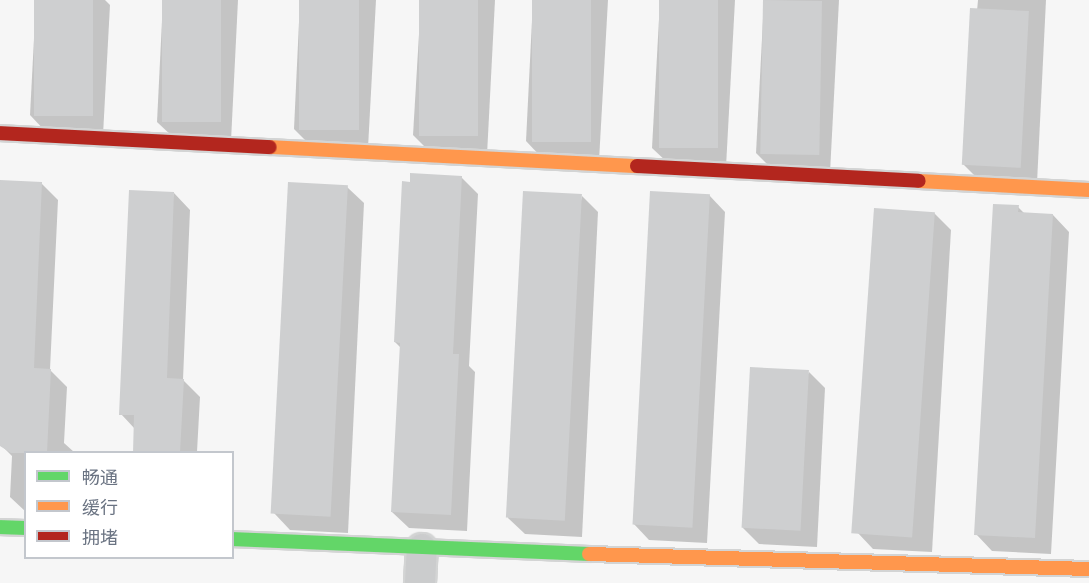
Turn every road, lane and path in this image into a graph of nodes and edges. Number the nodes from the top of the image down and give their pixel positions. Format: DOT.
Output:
graph roads {
  1 [pos="0,133"];
  2 [pos="1089,190"];
  3 [pos="0,527"];
  4 [pos="24,528"];
  5 [pos="234,539"];
  6 [pos="422,549"];
  7 [pos="1089,569"];
  8 [pos="420,583"];
  1 -- 2 [label="street"];
  3 -- 4 [label="street"];
  5 -- 6 [label="street"];
  6 -- 7 [label="street"];
  6 -- 8 [label="street"];
}
